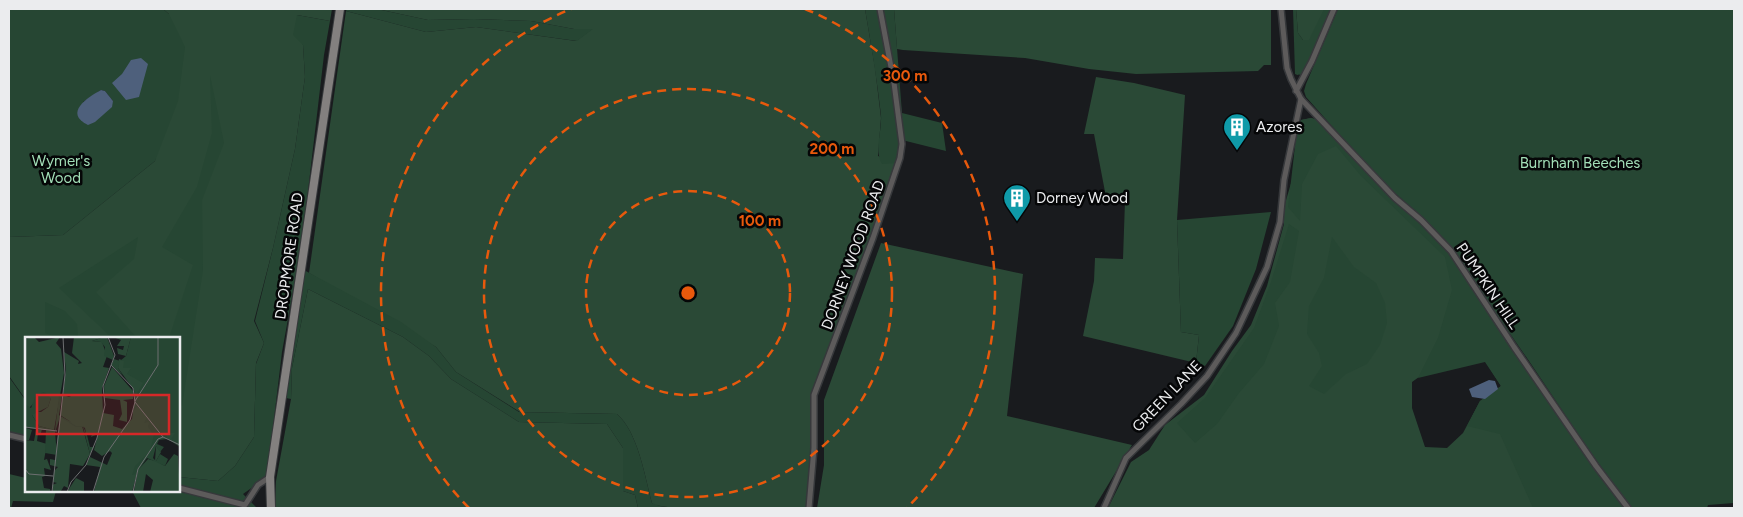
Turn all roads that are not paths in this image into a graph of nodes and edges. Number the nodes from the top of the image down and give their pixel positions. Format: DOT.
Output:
graph roads {
  1 [pos="340,9"];
  2 [pos="880,9"];
  3 [pos="1281,9"];
  4 [pos="1334,9"];
  5 [pos="1296,91"];
  6 [pos="1301,99"];
  7 [pos="9,435"];
  8 [pos="25,439"];
  9 [pos="270,477"];
  10 [pos="180,488"];
  11 [pos="247,507"];
  12 [pos="271,508"];
  13 [pos="809,508"];
  14 [pos="1104,508"];
  15 [pos="1628,508"];
  1 -- 9 [label="street, DROPMORE ROAD"];
  2 -- 13 [label="street, DORNEY WOOD ROAD"];
  3 -- 5 [label="street, PUMPKIN HILL"];
  4 -- 5 [label="street"];
  5 -- 6 [label="street, PUMPKIN HILL"];
  6 -- 14 [label="street, GREEN LANE"];
  6 -- 15 [label="street, PUMPKIN HILL"];
  7 -- 8 [label="street"];
  9 -- 11 [label="street"];
  9 -- 12 [label="street, DROPMORE ROAD"];
  10 -- 11 [label="street"];
}
